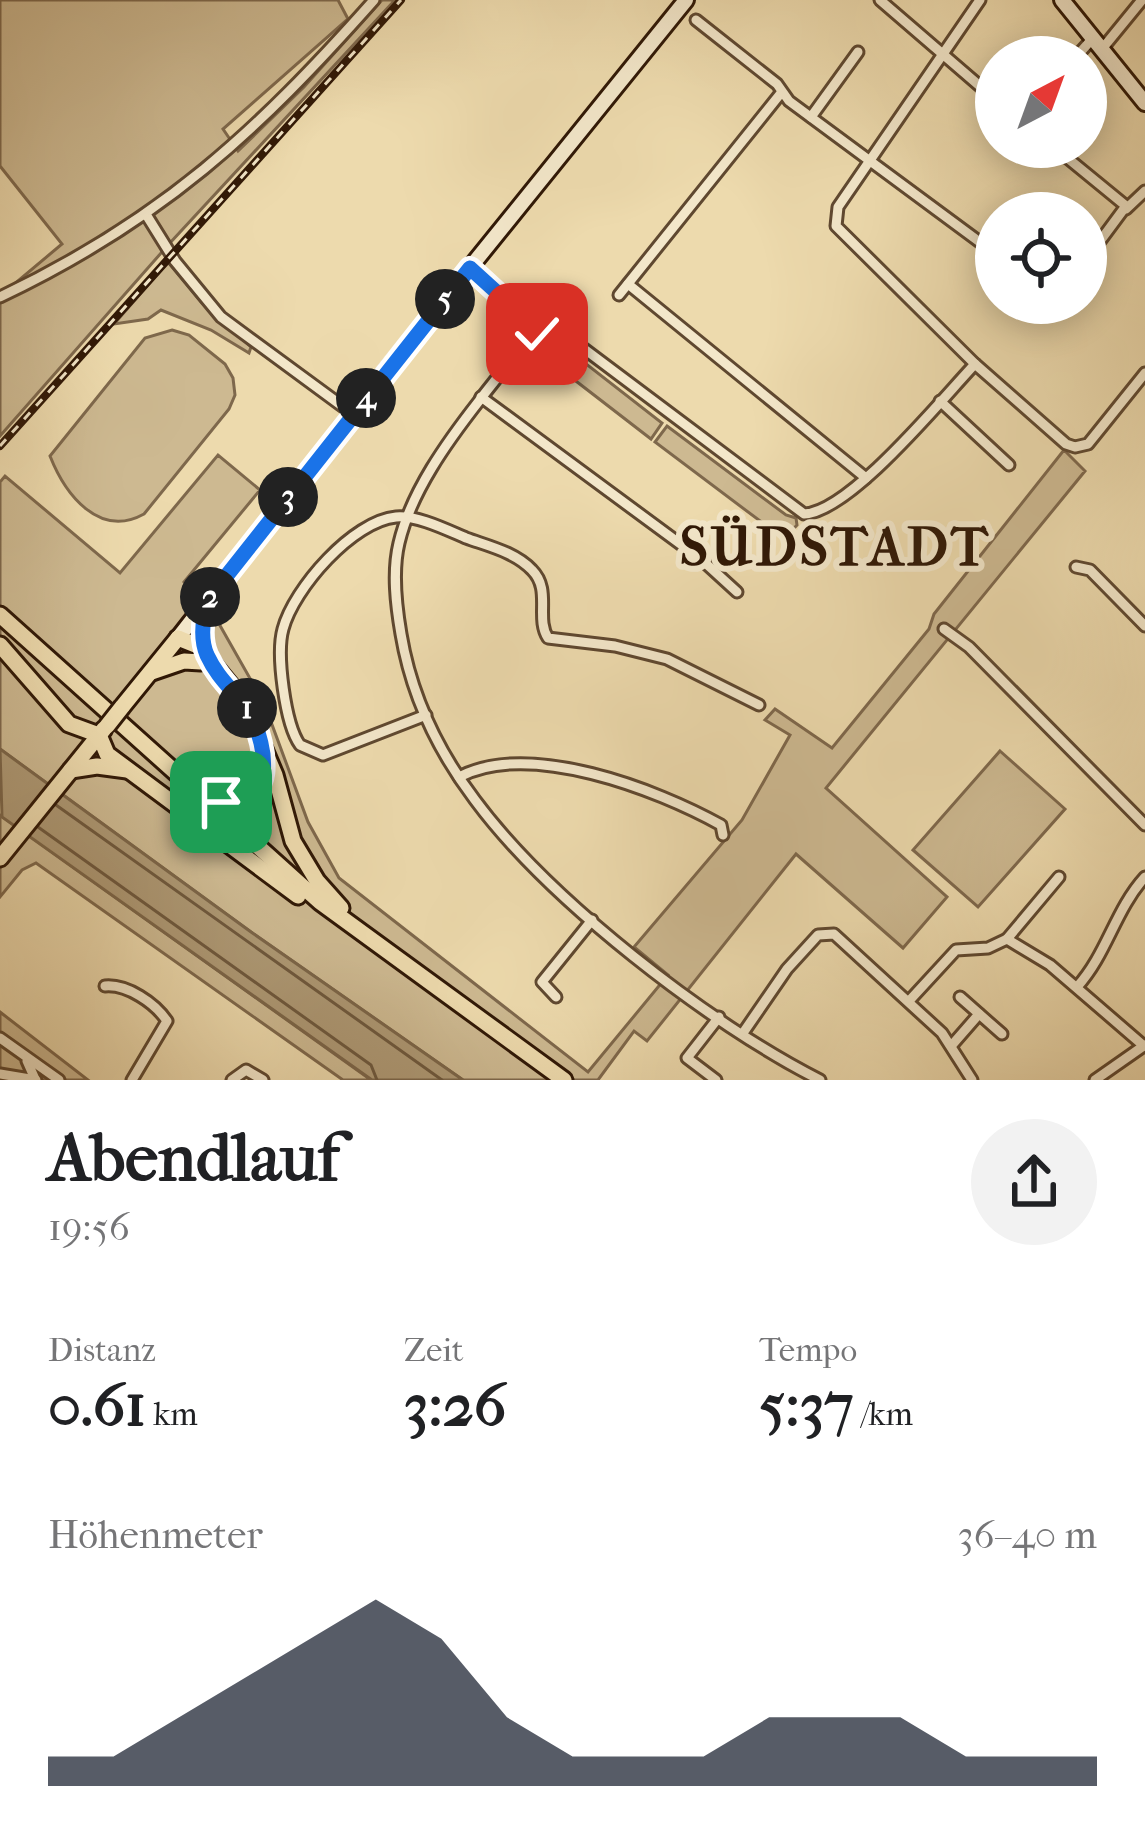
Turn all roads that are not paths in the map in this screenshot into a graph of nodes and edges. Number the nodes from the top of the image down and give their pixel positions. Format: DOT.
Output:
graph roads {
  1 [pos="374,0"];
  2 [pos="686,0"];
  3 [pos="880,0"];
  4 [pos="980,0"];
  5 [pos="1062,0"];
  6 [pos="1142,0"];
  7 [pos="696,20"];
  8 [pos="1091,36"];
  9 [pos="1105,36"];
  10 [pos="858,52"];
  11 [pos="944,52"];
  12 [pos="1107,56"];
  13 [pos="975,83"];
  14 [pos="782,93"];
  15 [pos="1145,103"];
  16 [pos="811,117"];
  17 [pos="872,161"];
  18 [pos="1081,168"];
  19 [pos="1145,190"];
  20 [pos="1126,209"];
  21 [pos="147,215"];
  22 [pos="1107,233"];
  23 [pos="975,238"];
  24 [pos="470,268"];
  25 [pos="628,284"];
  26 [pos="620,295"];
  27 [pos="0,297"];
  28 [pos="524,332"];
  29 [pos="975,364"];
  30 [pos="1145,374"];
  31 [pos="481,398"];
  32 [pos="940,400"];
  33 [pos="353,414"];
  34 [pos="1009,464"];
  35 [pos="866,478"];
  36 [pos="407,518"];
  37 [pos="1076,567"];
  38 [pos="737,592"];
  39 [pos="209,598"];
  40 [pos="0,615"];
  41 [pos="1145,626"];
  42 [pos="944,629"];
  43 [pos="178,638"];
  44 [pos="0,645"];
  45 [pos="208,662"];
  46 [pos="149,673"];
  47 [pos="759,704"];
  48 [pos="426,715"];
  49 [pos="64,718"];
  50 [pos="103,730"];
  51 [pos="260,736"];
  52 [pos="70,770"];
  53 [pos="128,770"];
  54 [pos="172,772"];
  55 [pos="459,777"];
  56 [pos="1145,826"];
  57 [pos="723,835"];
  58 [pos="0,858"];
  59 [pos="1059,877"];
  60 [pos="1145,877"];
  61 [pos="592,920"];
  62 [pos="352,928"];
  63 [pos="1007,939"];
  64 [pos="371,941"];
  65 [pos="105,986"];
  66 [pos="1077,987"];
  67 [pos="556,997"];
  68 [pos="960,997"];
  69 [pos="909,1001"];
  70 [pos="979,1014"];
  71 [pos="719,1018"];
  72 [pos="743,1033"];
  73 [pos="1002,1034"];
  74 [pos="952,1045"];
  75 [pos="1145,1046"];
  76 [pos="0,1074"];
  77 [pos="36,1080"];
  78 [pos="59,1080"];
  79 [pos="132,1080"];
  80 [pos="232,1080"];
  81 [pos="262,1080"];
  82 [pos="564,1080"];
  83 [pos="716,1080"];
  84 [pos="820,1080"];
  85 [pos="972,1080"];
  86 [pos="1095,1080"];
  1 -- 21 [label="street"];
  2 -- 24 [label="street"];
  3 -- 11 [label="street"];
  4 -- 11 [label="street"];
  5 -- 8 [label="street"];
  6 -- 9 [label="street"];
  7 -- 14 [label="street"];
  10 -- 16 [label="street"];
  11 -- 13 [label="street"];
  11 -- 17 [label="street"];
  12 -- 15 [label="street"];
  14 -- 16 [label="street"];
  14 -- 25 [label="street"];
  16 -- 17 [label="street"];
  17 -- 23 [label="street"];
  17 -- 29 [label="street"];
  18 -- 20 [label="street"];
  19 -- 20 [label="street"];
  20 -- 22 [label="street"];
  21 -- 27 [label="street"];
  21 -- 33 [label="street"];
  24 -- 28 [label="street"];
  24 -- 33 [label="street"];
  25 -- 26 [label="street"];
  25 -- 35 [label="street"];
  28 -- 31 [label="street"];
  28 -- 35 [label="street"];
  29 -- 30 [label="street"];
  29 -- 32 [label="street"];
  31 -- 36 [label="street"];
  31 -- 38 [label="street"];
  32 -- 34 [label="street"];
  32 -- 35 [label="street"];
  33 -- 39 [label="street"];
  36 -- 47 [label="street"];
  36 -- 48 [label="street"];
  36 -- 48 [label="street"];
  37 -- 41 [label="street"];
  39 -- 43 [label="street"];
  39 -- 45 [label="street"];
  40 -- 54 [label="main road"];
  42 -- 56 [label="street"];
  43 -- 45 [label="main road"];
  43 -- 46 [label="main road"];
  44 -- 49 [label="main road"];
  45 -- 46 [label="main road"];
  45 -- 51 [label="main road"];
  46 -- 50 [label="main road, bridge"];
  48 -- 55 [label="street"];
  49 -- 50 [label="main road"];
  49 -- 52 [label="main road"];
  50 -- 52 [label="main road"];
  50 -- 53 [label="main road"];
  51 -- 54 [label="main road"];
  51 -- 64 [label="main road"];
  52 -- 53 [label="main road"];
  52 -- 58 [label="main road"];
  53 -- 62 [label="main road"];
  54 -- 62 [label="main road"];
  55 -- 57 [label="street"];
  55 -- 61 [label="street"];
  59 -- 63 [label="street"];
  60 -- 66 [label="street"];
  61 -- 67 [label="street"];
  61 -- 71 [label="street"];
  62 -- 64 [label="main road"];
  63 -- 66 [label="street"];
  63 -- 69 [label="street"];
  64 -- 82 [label="main road"];
  65 -- 79 [label="street"];
  66 -- 75 [label="street"];
  68 -- 70 [label="street"];
  69 -- 72 [label="street"];
  69 -- 74 [label="street"];
  70 -- 73 [label="street"];
  70 -- 74 [label="street"];
  71 -- 72 [label="street"];
  71 -- 83 [label="street"];
  72 -- 84 [label="street"];
  74 -- 85 [label="street"];
  75 -- 86 [label="street"];
  76 -- 77 [label="street"];
  77 -- 78 [label="street"];
  80 -- 81 [label="street"];
}
